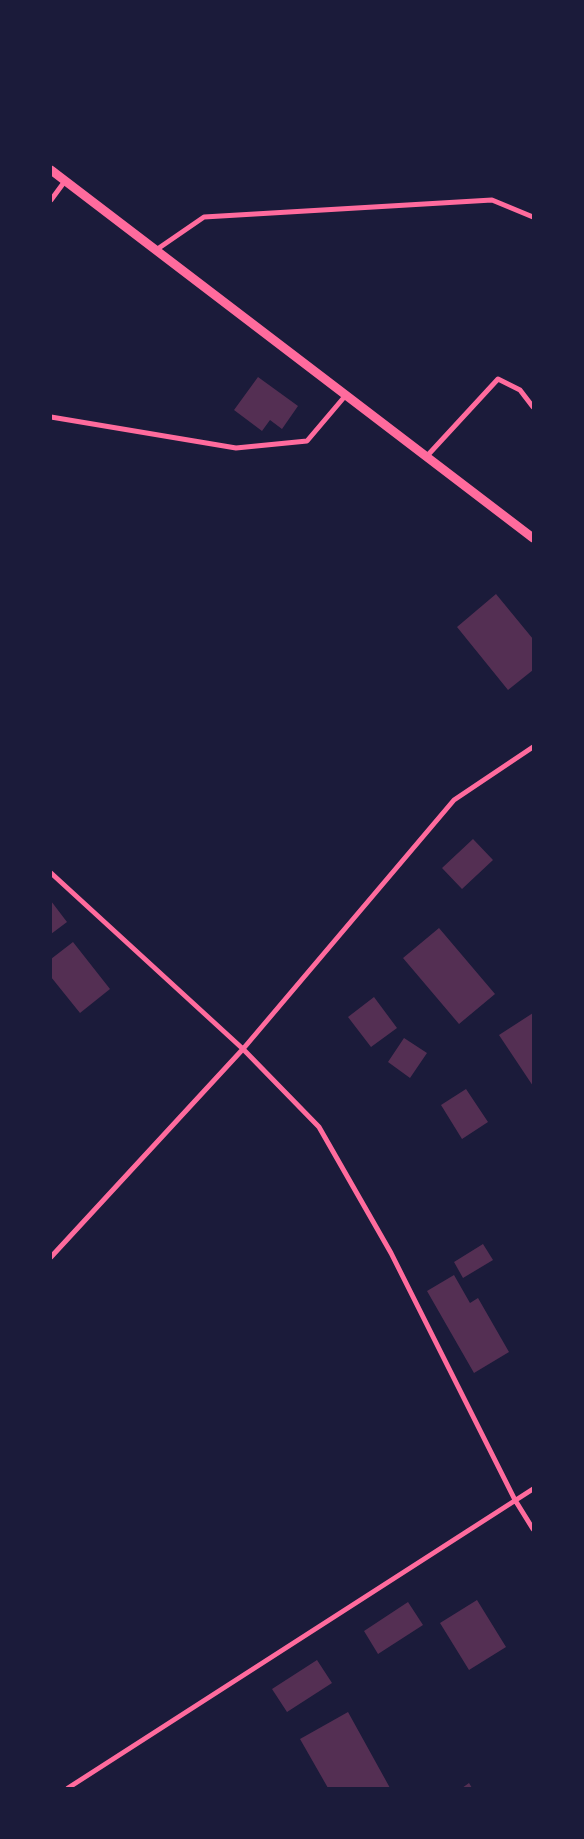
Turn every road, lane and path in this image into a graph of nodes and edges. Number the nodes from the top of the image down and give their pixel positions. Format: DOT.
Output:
graph roads {
  1 [pos="51,170"];
  2 [pos="65,181"];
  3 [pos="51,200"];
  4 [pos="533,217"];
  5 [pos="156,250"];
  6 [pos="346,395"];
  7 [pos="533,407"];
  8 [pos="51,417"];
  9 [pos="427,456"];
  10 [pos="533,538"];
  11 [pos="533,747"];
  12 [pos="51,874"];
  13 [pos="243,1049"];
  14 [pos="51,1257"];
  15 [pos="533,1489"];
  16 [pos="515,1500"];
  17 [pos="533,1529"];
  18 [pos="68,1788"];
  1 -- 2 [label="street"];
  2 -- 3 [label="street"];
  2 -- 5 [label="street"];
  4 -- 5 [label="street"];
  5 -- 6 [label="street"];
  6 -- 8 [label="street"];
  6 -- 9 [label="street"];
  7 -- 9 [label="street"];
  9 -- 10 [label="street"];
  11 -- 13 [label="street"];
  12 -- 13 [label="street"];
  13 -- 14 [label="street"];
  13 -- 16 [label="street"];
  15 -- 16 [label="street"];
  16 -- 17 [label="street"];
  16 -- 18 [label="street"];
}
